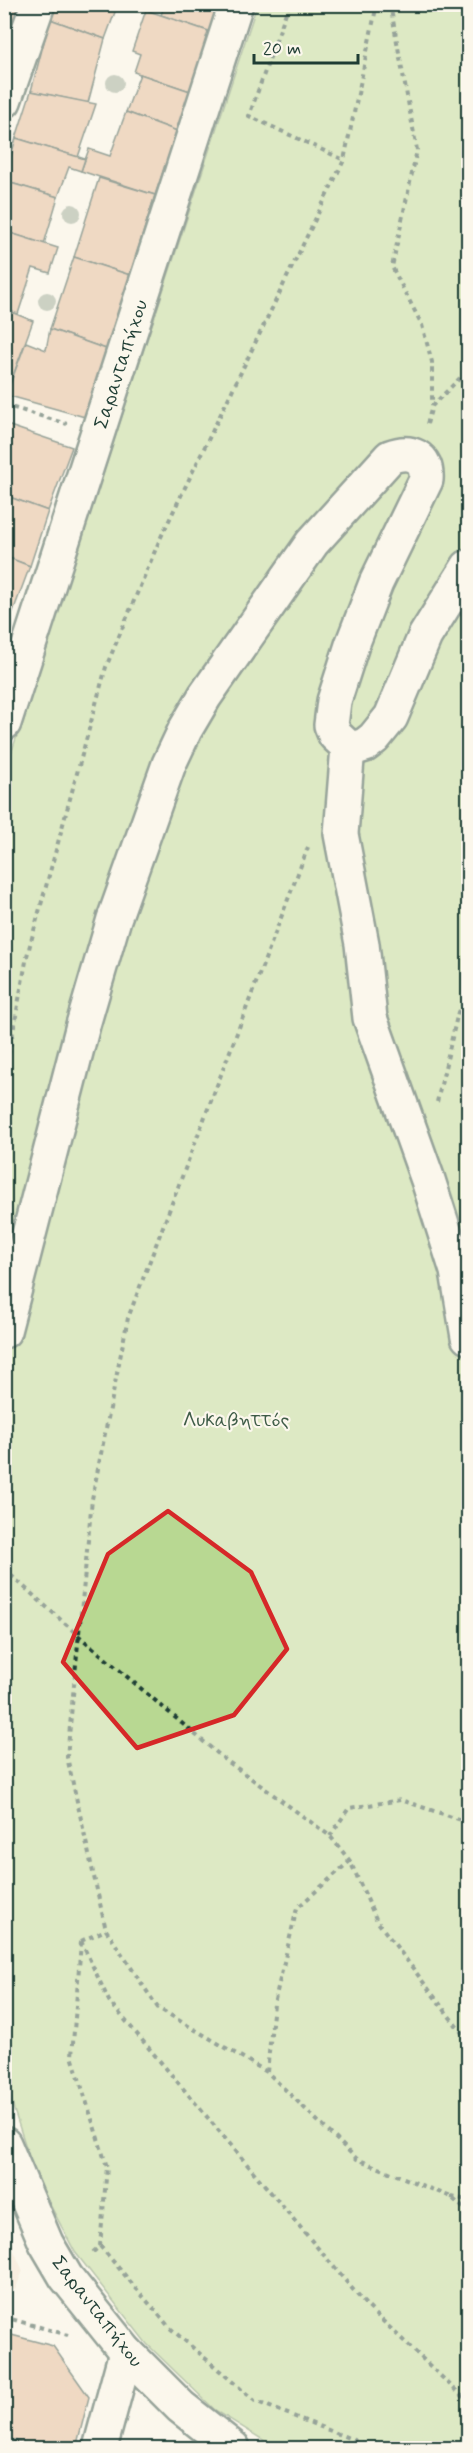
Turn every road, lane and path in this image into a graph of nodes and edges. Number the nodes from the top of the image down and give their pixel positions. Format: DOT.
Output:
graph roads {
  1 [pos="38,4"];
  2 [pos="236,4"];
  3 [pos="289,4"];
  4 [pos="377,4"];
  5 [pos="390,4"];
  6 [pos="4,101"];
  7 [pos="344,160"];
  8 [pos="468,370"];
  9 [pos="4,405"];
  10 [pos="432,406"];
  11 [pos="98,433"];
  12 [pos="417,456"];
  13 [pos="468,567"];
  14 [pos="4,723"];
  15 [pos="348,747"];
  16 [pos="309,846"];
  17 [pos="468,995"];
  18 [pos="4,1081"];
  19 [pos="419,1153"];
  20 [pos="4,1332"];
  21 [pos="468,1337"];
  22 [pos="4,1569"];
  23 [pos="79,1636"];
  24 [pos="468,1819"];
  25 [pos="330,1836"];
  26 [pos="350,1861"];
  27 [pos="106,1930"];
  28 [pos="81,1941"];
  29 [pos="468,2041"];
  30 [pos="267,2072"];
  31 [pos="4,2144"];
  32 [pos="451,2197"];
  33 [pos="468,2200"];
  34 [pos="468,2212"];
  35 [pos="100,2246"];
  36 [pos="66,2277"];
  37 [pos="126,2352"];
  38 [pos="468,2402"];
  39 [pos="100,2448"];
  40 [pos="233,2448"];
  41 [pos="374,2448"];
  1 -- 6 [label="street"];
  2 -- 11 [label="street, Σαρανταπήχου"];
  3 -- 7 [label="path"];
  4 -- 7 [label="path"];
  5 -- 10 [label="path"];
  7 -- 18 [label="path"];
  8 -- 10 [label="path"];
  9 -- 11 [label="path"];
  10 -- 12 [label="path"];
  11 -- 14 [label="street, Σαρανταπήχου"];
  12 -- 15 [label="street"];
  12 -- 20 [label="street"];
  13 -- 15 [label="street"];
  15 -- 19 [label="street"];
  16 -- 23 [label="path"];
  17 -- 19 [label="path"];
  19 -- 21 [label="street"];
  22 -- 23 [label="path"];
  23 -- 25 [label="path"];
  23 -- 27 [label="path"];
  24 -- 25 [label="path"];
  25 -- 26 [label="path"];
  26 -- 29 [label="path"];
  26 -- 30 [label="path"];
  27 -- 28 [label="path"];
  27 -- 30 [label="path"];
  28 -- 35 [label="path"];
  28 -- 38 [label="path"];
  30 -- 32 [label="path"];
  31 -- 36 [label="street, Σαρανταπήχου"];
  32 -- 33 [label="path"];
  32 -- 34 [label="path"];
  35 -- 36 [label="path"];
  35 -- 41 [label="path"];
  36 -- 37 [label="street, Σαρανταπήχου"];
  37 -- 39 [label="street"];
  37 -- 40 [label="street, Σαρανταπήχου"];
}
